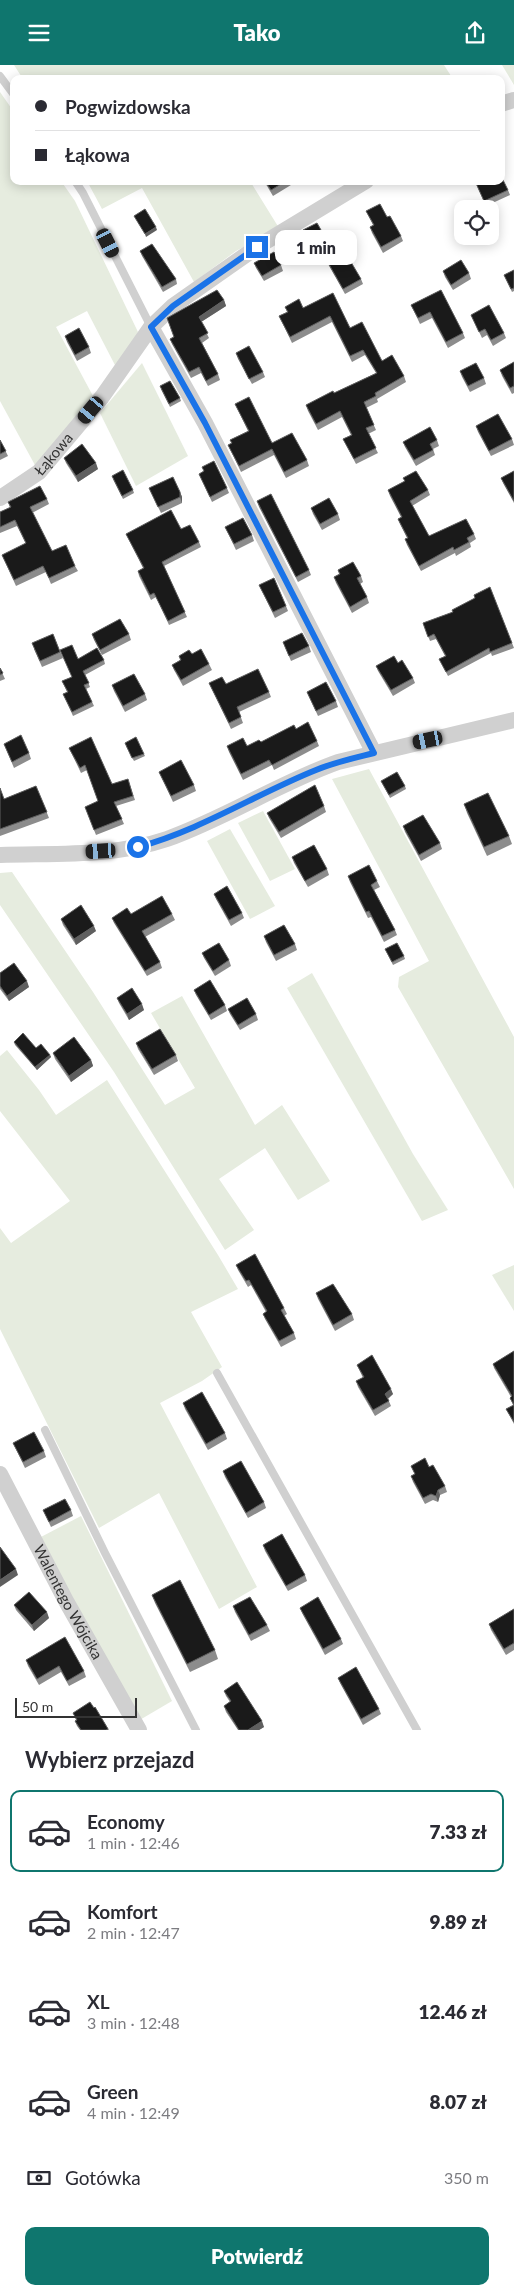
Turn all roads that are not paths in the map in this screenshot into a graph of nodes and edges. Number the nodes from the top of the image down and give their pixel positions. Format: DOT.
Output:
graph roads {
  1 [pos="0,76"];
  2 [pos="10,90"];
  3 [pos="78,185"];
  4 [pos="359,185"];
  5 [pos="151,327"];
  6 [pos="0,498"];
  7 [pos="514,720"];
  8 [pos="374,753"];
  9 [pos="0,855"];
  10 [pos="217,1373"];
  11 [pos="45,1430"];
  12 [pos="0,1474"];
  13 [pos="139,1730"];
  14 [pos="196,1730"];
  15 [pos="417,1730"];
  1 -- 2 [label="lane"];
  3 -- 5 [label="lane"];
  4 -- 5 [label="street, Łąkowa"];
  5 -- 6 [label="street, Łąkowa"];
  5 -- 8 [label="street"];
  7 -- 8 [label="street"];
  8 -- 9 [label="street"];
  10 -- 15 [label="lane"];
  11 -- 14 [label="lane"];
  12 -- 13 [label="street, Walentego Wójcika"];
}
